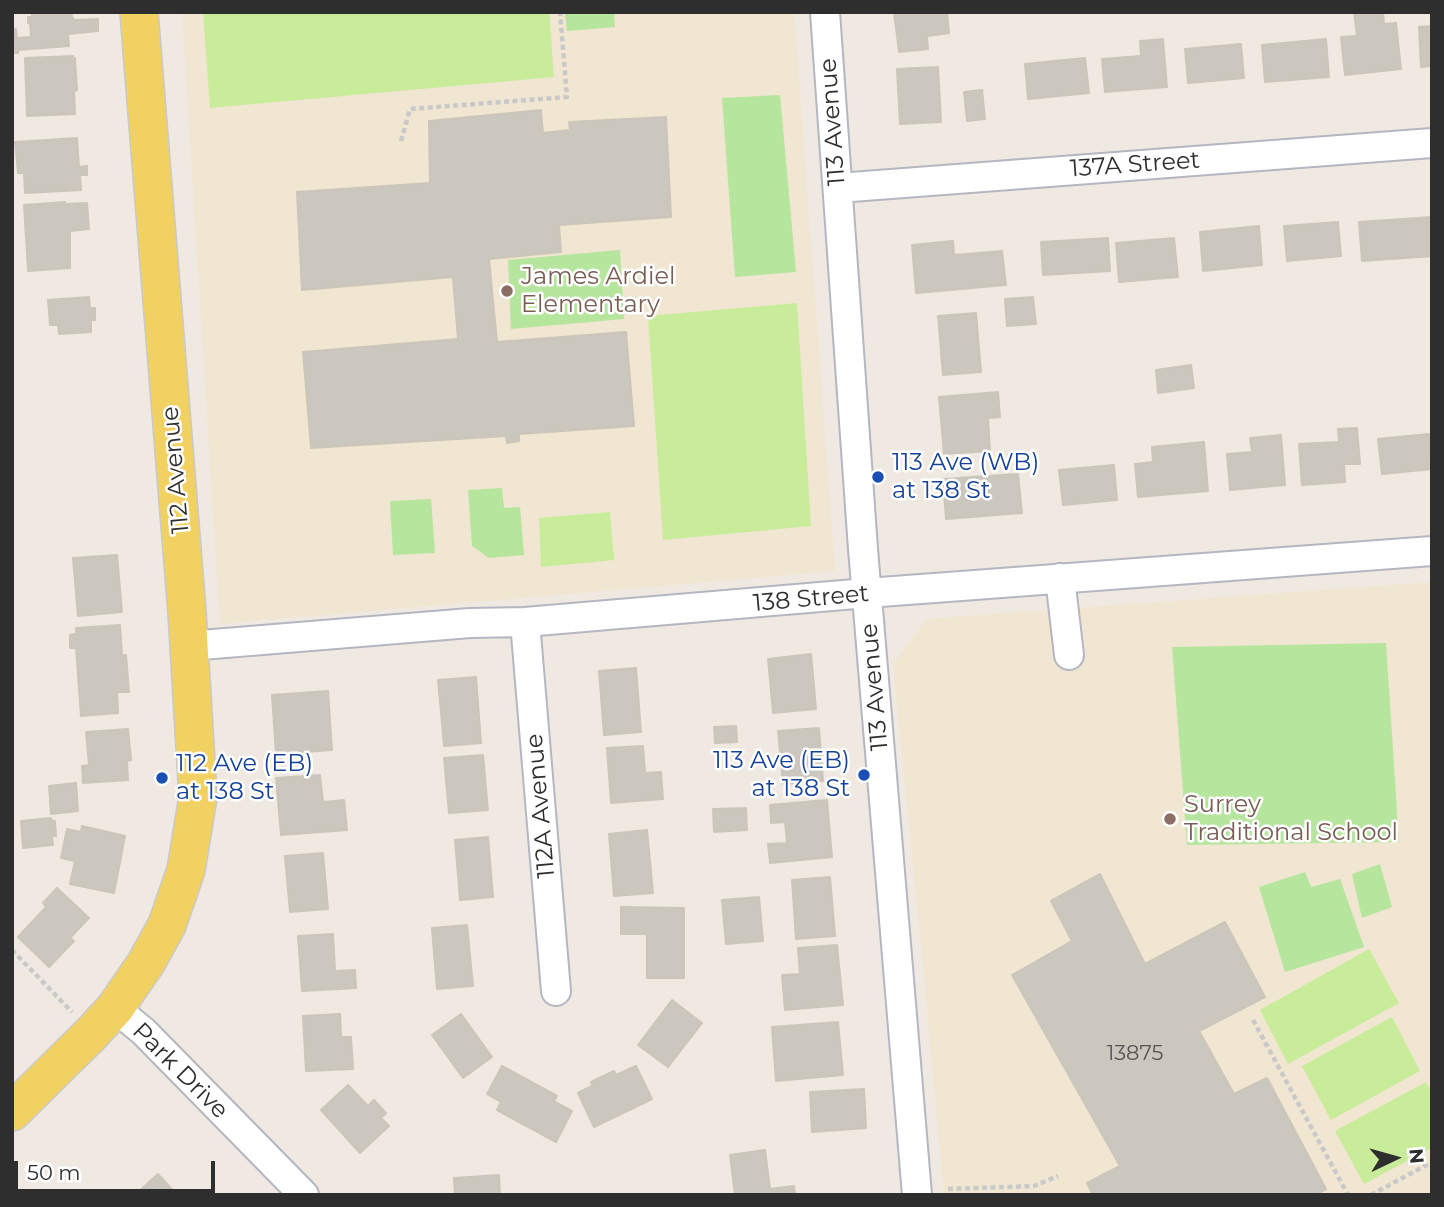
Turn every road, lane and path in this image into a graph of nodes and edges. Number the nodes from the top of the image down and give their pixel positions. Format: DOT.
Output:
graph roads {
  1 [pos="139,12"];
  2 [pos="559,12"];
  3 [pos="825,12"];
  4 [pos="401,141"];
  5 [pos="1432,143"];
  6 [pos="838,188"];
  7 [pos="1432,551"];
  8 [pos="1060,578"];
  9 [pos="867,593"];
  10 [pos="525,622"];
  11 [pos="189,646"];
  12 [pos="1069,655"];
  13 [pos="12,950"];
  14 [pos="556,991"];
  15 [pos="1253,1020"];
  16 [pos="104,1021"];
  17 [pos="12,1112"];
  18 [pos="1432,1162"];
  19 [pos="1058,1176"];
  20 [pos="948,1189"];
  21 [pos="304,1195"];
  22 [pos="917,1195"];
  23 [pos="1348,1195"];
  24 [pos="1371,1195"];
  1 -- 11 [label="main road, 112 Avenue"];
  2 -- 4 [label="path"];
  3 -- 6 [label="street, 113 Avenue"];
  5 -- 6 [label="street, 137A Street"];
  6 -- 9 [label="street, 113 Avenue"];
  7 -- 8 [label="street, 138 Street"];
  8 -- 9 [label="street, 138 Street"];
  8 -- 12 [label="street"];
  9 -- 10 [label="street, 138 Street"];
  9 -- 22 [label="street, 113 Avenue"];
  10 -- 11 [label="street, 138 Street"];
  10 -- 14 [label="street, 112A Avenue"];
  11 -- 16 [label="main road, 112 Avenue"];
  13 -- 16 [label="path"];
  15 -- 23 [label="path"];
  16 -- 17 [label="main road, 112 Avenue"];
  16 -- 21 [label="street, Park Drive"];
  18 -- 24 [label="path"];
  19 -- 20 [label="path"];
}
